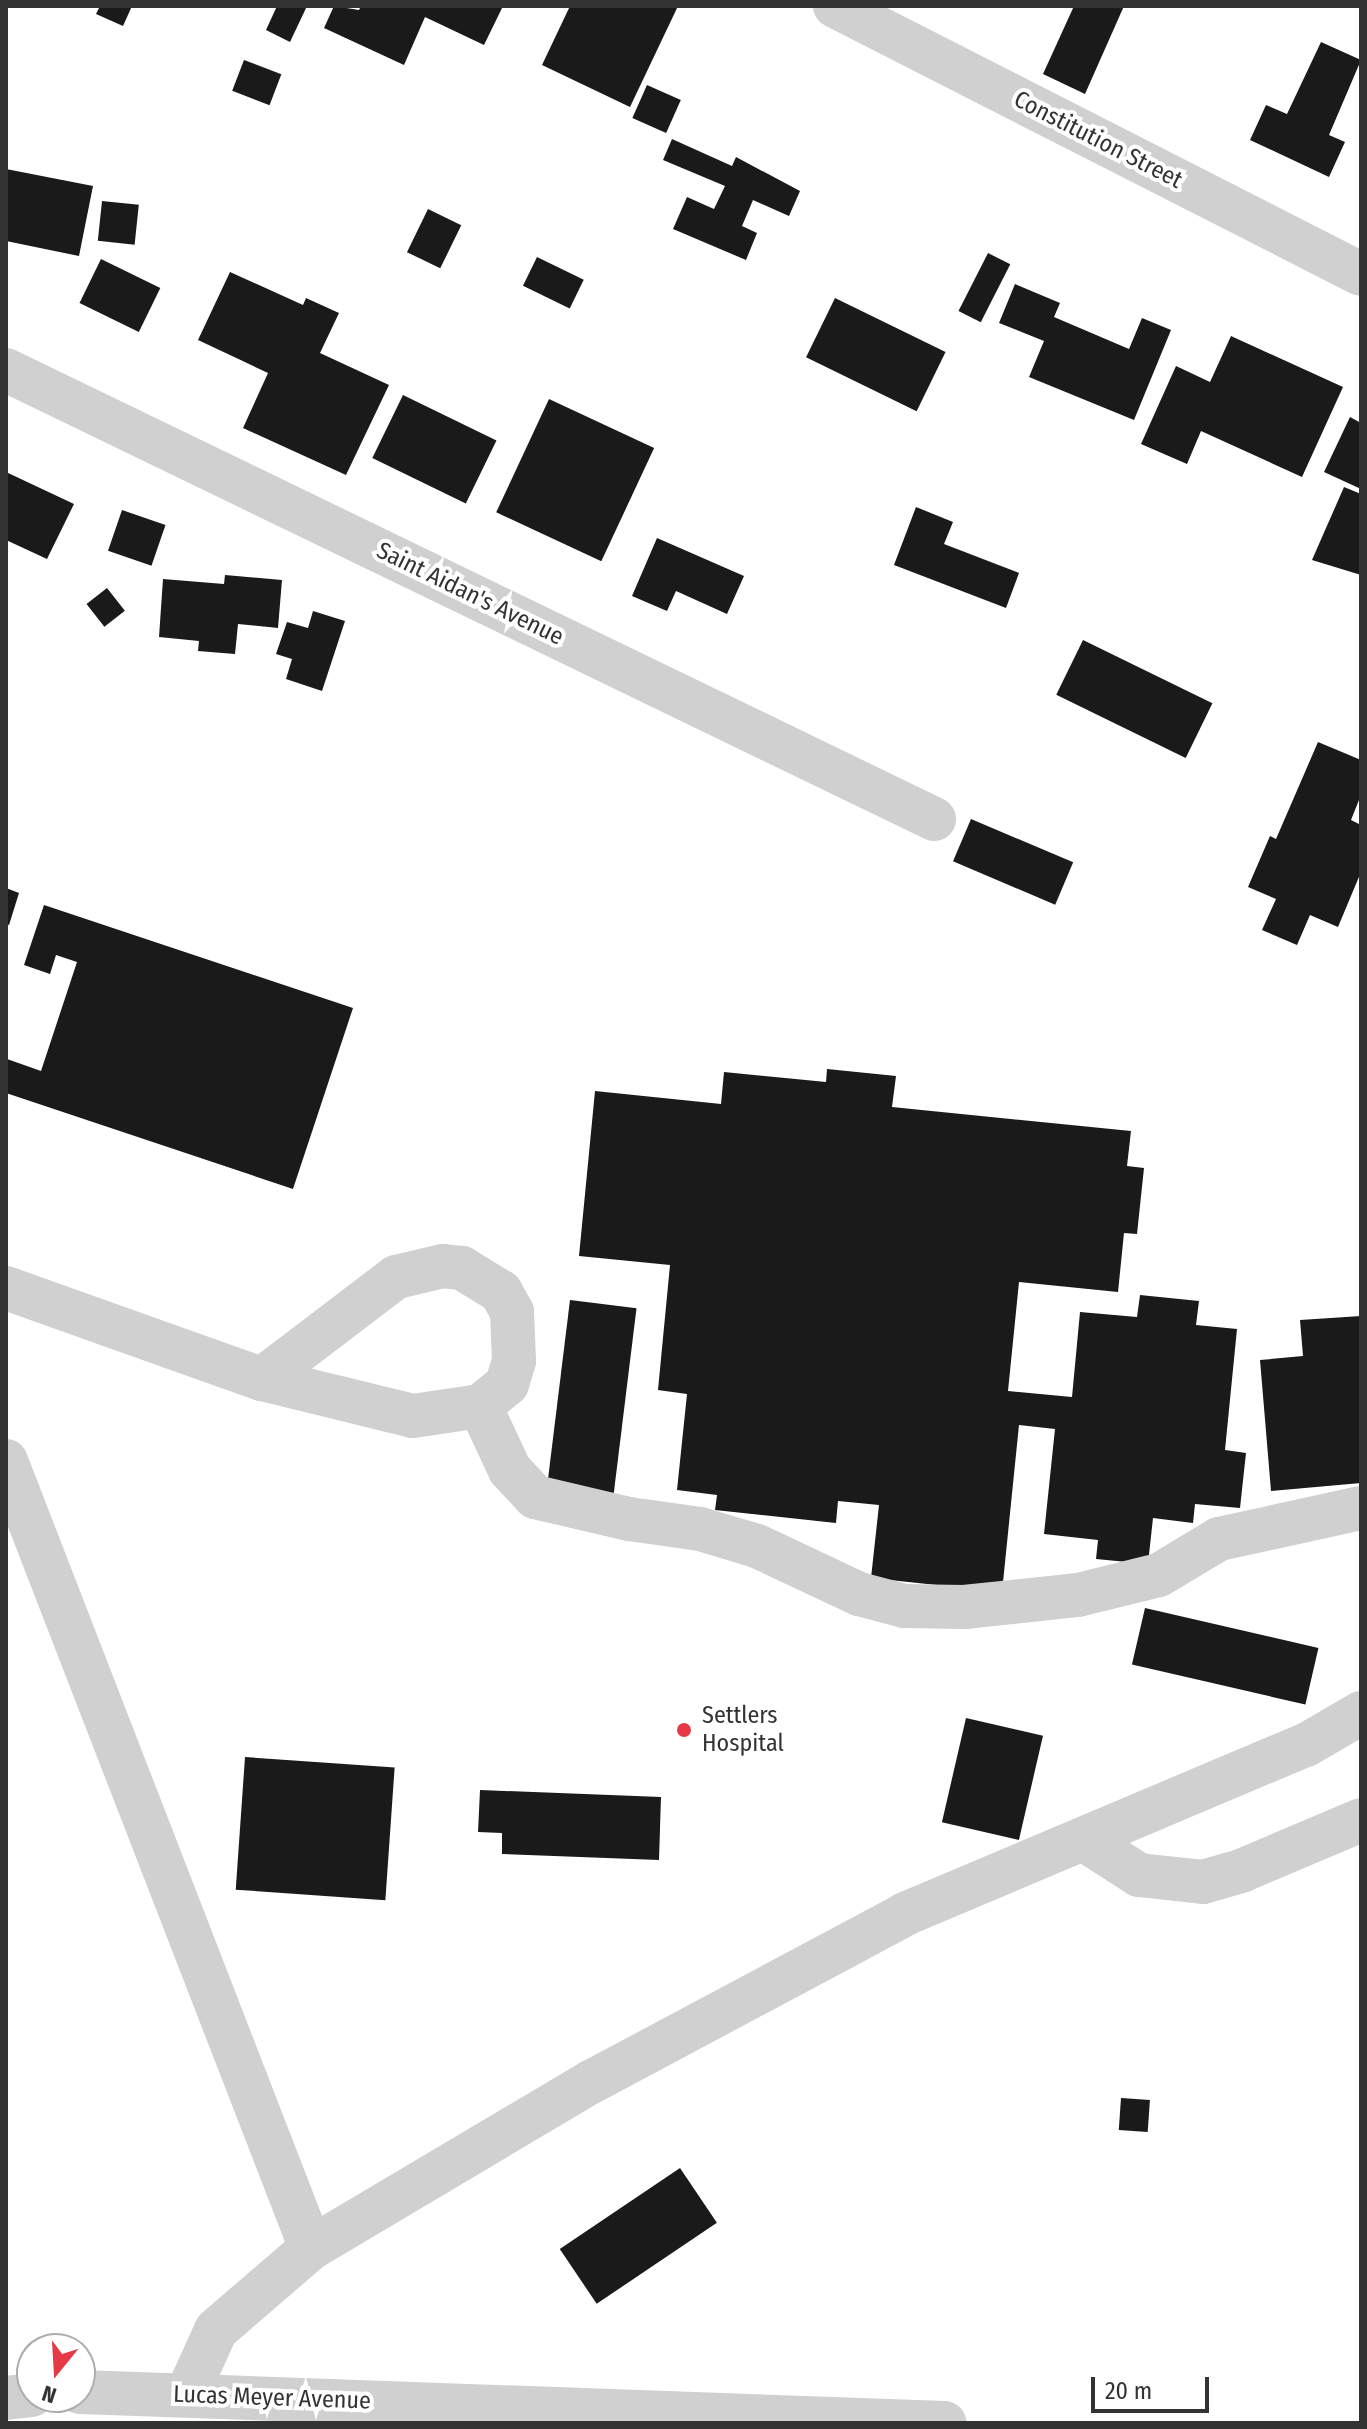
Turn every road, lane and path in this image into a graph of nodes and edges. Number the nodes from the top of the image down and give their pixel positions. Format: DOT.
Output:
graph roads {
  1 [pos="835,6"];
  2 [pos="1361,274"];
  3 [pos="6,370"];
  4 [pos="934,819"];
  5 [pos="6,1288"];
  6 [pos="262,1379"];
  7 [pos="480,1406"];
  8 [pos="6,1461"];
  9 [pos="1361,1508"];
  10 [pos="1361,1713"];
  11 [pos="1361,1820"];
  12 [pos="1083,1839"];
  13 [pos="311,2248"];
  14 [pos="96,2392"];
  15 [pos="187,2394"];
  16 [pos="850,2421"];
  17 [pos="944,2423"];
  1 -- 2 [label="street, Constitution Street"];
  3 -- 4 [label="street, Saint Aidan's Avenue"];
  5 -- 6 [label="street"];
  6 -- 7 [label="street"];
  6 -- 7 [label="street"];
  7 -- 9 [label="street"];
  8 -- 13 [label="street"];
  10 -- 12 [label="street"];
  11 -- 12 [label="street"];
  12 -- 13 [label="street"];
  13 -- 15 [label="street"];
  14 -- 15 [label="street, Lucas Meyer Avenue"];
  15 -- 16 [label="street, Lucas Meyer Avenue"];
  16 -- 17 [label="street, Lucas Meyer Avenue"];
}
